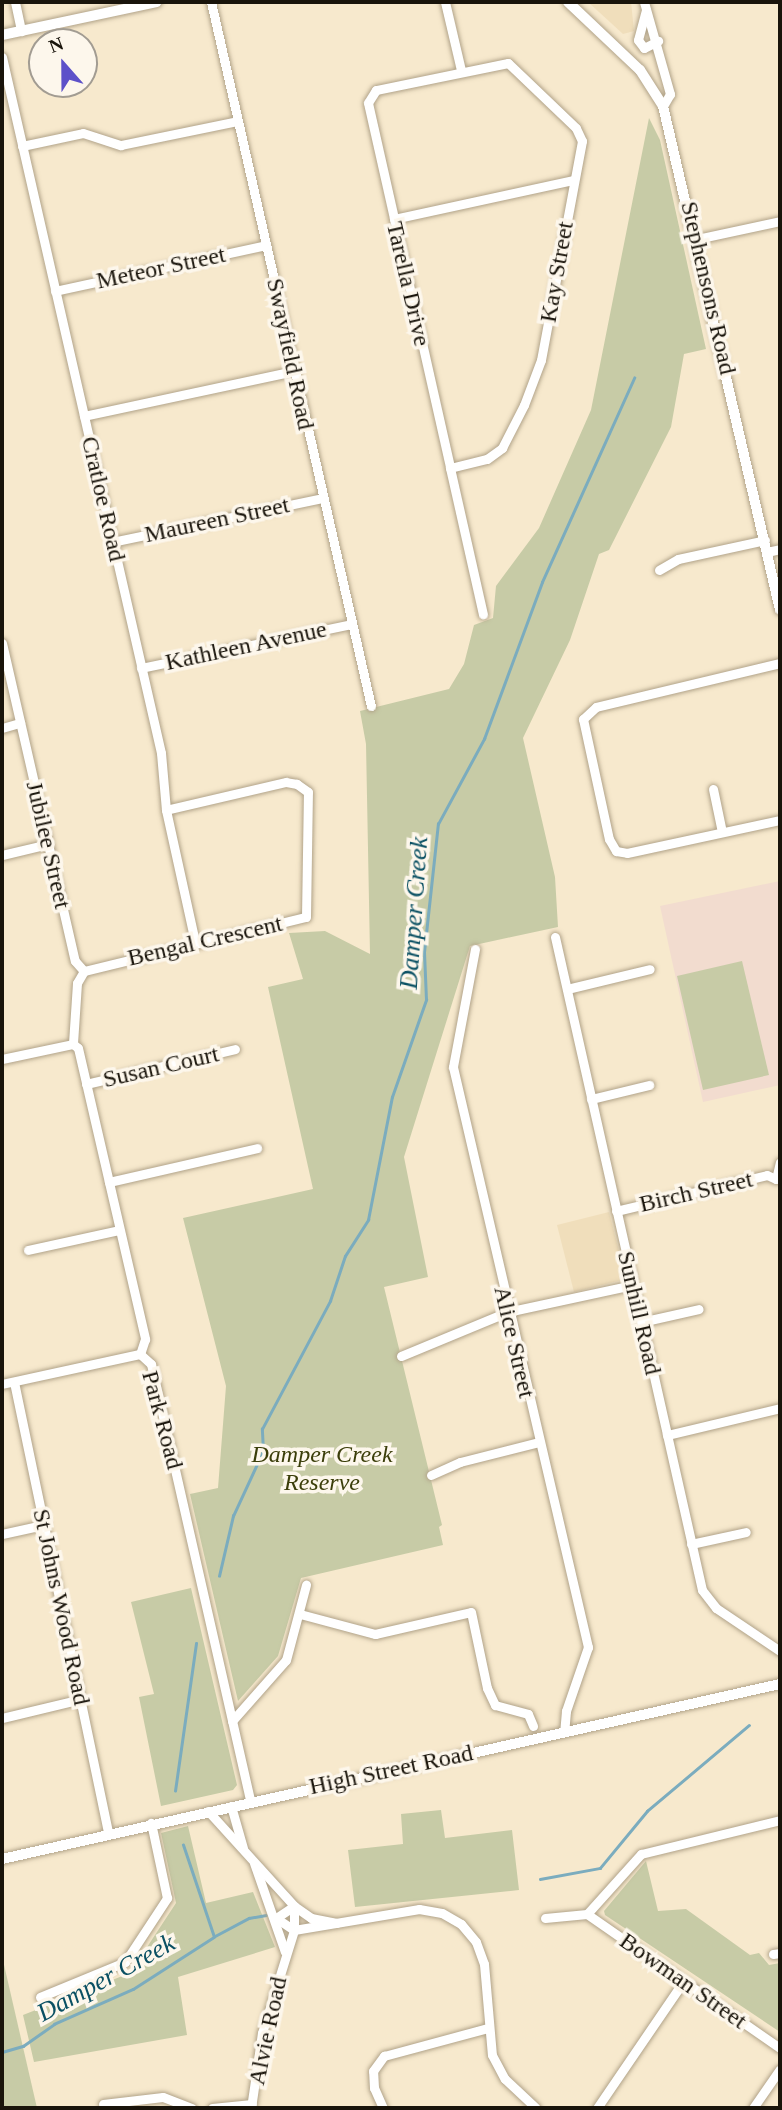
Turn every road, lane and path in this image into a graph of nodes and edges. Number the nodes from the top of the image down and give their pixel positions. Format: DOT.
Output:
graph roads {
  1 [pos="15,2"];
  2 [pos="157,2"];
  3 [pos="211,2"];
  4 [pos="445,2"];
  5 [pos="568,2"];
  6 [pos="645,5"];
  7 [pos="21,31"];
  8 [pos="2,35"];
  9 [pos="657,41"];
  10 [pos="2,57"];
  11 [pos="508,63"];
  12 [pos="461,70"];
  13 [pos="663,106"];
  14 [pos="238,121"];
  15 [pos="22,146"];
  16 [pos="573,180"];
  17 [pos="394,219"];
  18 [pos="780,221"];
  19 [pos="697,239"];
  20 [pos="266,245"];
  21 [pos="55,291"];
  22 [pos="294,371"];
  23 [pos="84,416"];
  24 [pos="450,468"];
  25 [pos="322,498"];
  26 [pos="765,540"];
  27 [pos="112,542"];
  28 [pos="780,549"];
  29 [pos="767,552"];
  30 [pos="659,570"];
  31 [pos="780,610"];
  32 [pos="483,614"];
  33 [pos="351,624"];
  34 [pos="2,643"];
  35 [pos="780,663"];
  36 [pos="141,668"];
  37 [pos="371,706"];
  38 [pos="20,723"];
  39 [pos="2,728"];
  40 [pos="713,789"];
  41 [pos="166,810"];
  42 [pos="780,820"];
  43 [pos="722,832"];
  44 [pos="48,844"];
  45 [pos="2,855"];
  46 [pos="555,937"];
  47 [pos="195,942"];
  48 [pos="475,949"];
  49 [pos="649,969"];
  50 [pos="84,971"];
  51 [pos="567,989"];
  52 [pos="73,1044"];
  53 [pos="235,1049"];
  54 [pos="2,1059"];
  55 [pos="86,1084"];
  56 [pos="649,1085"];
  57 [pos="591,1099"];
  58 [pos="257,1148"];
  59 [pos="780,1162"];
  60 [pos="109,1182"];
  61 [pos="778,1182"];
  62 [pos="616,1211"];
  63 [pos="119,1230"];
  64 [pos="28,1250"];
  65 [pos="633,1285"];
  66 [pos="699,1309"];
  67 [pos="507,1312"];
  68 [pos="641,1322"];
  69 [pos="139,1354"];
  70 [pos="401,1356"];
  71 [pos="14,1382"];
  72 [pos="2,1384"];
  73 [pos="780,1408"];
  74 [pos="667,1435"];
  75 [pos="539,1442"];
  76 [pos="430,1475"];
  77 [pos="43,1525"];
  78 [pos="746,1532"];
  79 [pos="2,1534"];
  80 [pos="691,1544"];
  81 [pos="306,1585"];
  82 [pos="300,1614"];
  83 [pos="780,1651"];
  84 [pos="780,1684"];
  85 [pos="81,1699"];
  86 [pos="2,1718"];
  87 [pos="232,1721"];
  88 [pos="533,1726"];
  89 [pos="564,1732"];
  90 [pos="250,1801"];
  91 [pos="231,1806"];
  92 [pos="208,1811"];
  93 [pos="780,1820"];
  94 [pos="151,1823"];
  95 [pos="108,1833"];
  96 [pos="243,1849"];
  97 [pos="2,1858"];
  98 [pos="252,1860"];
  99 [pos="294,1906"];
  100 [pos="587,1914"];
  101 [pos="276,1918"];
  102 [pos="545,1918"];
  103 [pos="345,1924"];
  104 [pos="294,1930"];
  105 [pos="285,1954"];
  106 [pos="683,1982"];
  107 [pos="40,1997"];
  108 [pos="488,2028"];
  109 [pos="780,2048"];
  110 [pos="780,2069"];
  111 [pos="103,2104"];
  112 [pos="252,2106"];
  113 [pos="192,2108"];
  114 [pos="212,2108"];
  115 [pos="383,2108"];
  116 [pos="536,2108"];
  117 [pos="597,2108"];
  118 [pos="753,2108"];
  1 -- 7 [label="street"];
  2 -- 7 [label="main road"];
  3 -- 14 [label="street, Swayfield Road"];
  4 -- 12 [label="street"];
  5 -- 13 [label="main road, Stephensons Road"];
  6 -- 9 [label="street"];
  6 -- 9 [label="street"];
  7 -- 8 [label="main road"];
  9 -- 13 [label="street"];
  10 -- 15 [label="street, Cratloe Road"];
  11 -- 12 [label="street, Tarella Drive"];
  11 -- 16 [label="street, Kay Street"];
  12 -- 17 [label="street, Tarella Drive"];
  13 -- 19 [label="main road, Stephensons Road"];
  14 -- 15 [label="street"];
  14 -- 20 [label="street, Swayfield Road"];
  15 -- 21 [label="street, Cratloe Road"];
  16 -- 17 [label="street"];
  16 -- 24 [label="street, Kay Street"];
  17 -- 24 [label="street, Tarella Drive"];
  18 -- 19 [label="street"];
  19 -- 26 [label="main road, Stephensons Road"];
  20 -- 21 [label="street, Meteor Street"];
  20 -- 22 [label="street, Swayfield Road"];
  21 -- 23 [label="street, Cratloe Road"];
  22 -- 23 [label="street"];
  22 -- 25 [label="street, Swayfield Road"];
  23 -- 27 [label="street, Cratloe Road"];
  24 -- 32 [label="street, Tarella Drive"];
  25 -- 27 [label="street, Maureen Street"];
  25 -- 33 [label="street, Swayfield Road"];
  26 -- 29 [label="main road, Stephensons Road"];
  26 -- 30 [label="street"];
  27 -- 36 [label="street, Cratloe Road"];
  28 -- 29 [label="street"];
  29 -- 31 [label="main road, Stephensons Road"];
  33 -- 36 [label="street, Kathleen Avenue"];
  33 -- 37 [label="street, Swayfield Road"];
  34 -- 38 [label="street, Jubilee Street"];
  35 -- 43 [label="street"];
  36 -- 41 [label="street, Cratloe Road"];
  38 -- 39 [label="street"];
  38 -- 44 [label="street, Jubilee Street"];
  40 -- 43 [label="street"];
  41 -- 47 [label="street, Cratloe Road"];
  41 -- 47 [label="street, Bengal Crescent"];
  42 -- 43 [label="street"];
  44 -- 45 [label="street"];
  44 -- 50 [label="street, Jubilee Street"];
  46 -- 51 [label="street, Sunhill Road"];
  47 -- 50 [label="street, Bengal Crescent"];
  48 -- 67 [label="street, Alice Street"];
  49 -- 51 [label="street"];
  50 -- 52 [label="street"];
  51 -- 57 [label="street, Sunhill Road"];
  52 -- 54 [label="street"];
  52 -- 55 [label="street, Park Road"];
  53 -- 55 [label="street, Susan Court"];
  55 -- 60 [label="street, Park Road"];
  56 -- 57 [label="street"];
  57 -- 62 [label="street, Sunhill Road"];
  58 -- 60 [label="street"];
  59 -- 61 [label="street"];
  60 -- 63 [label="street, Park Road"];
  61 -- 62 [label="street, Birch Street"];
  62 -- 65 [label="street, Sunhill Road"];
  63 -- 64 [label="street"];
  63 -- 69 [label="street, Park Road"];
  65 -- 67 [label="street"];
  65 -- 68 [label="street, Sunhill Road"];
  66 -- 68 [label="street"];
  67 -- 70 [label="street"];
  67 -- 75 [label="street, Alice Street"];
  68 -- 74 [label="street, Sunhill Road"];
  69 -- 71 [label="street"];
  69 -- 87 [label="street, Park Road"];
  71 -- 72 [label="street"];
  71 -- 77 [label="street, St Johns Wood Road"];
  73 -- 74 [label="street"];
  74 -- 80 [label="street, Sunhill Road"];
  75 -- 76 [label="street"];
  75 -- 89 [label="street, Alice Street"];
  77 -- 79 [label="street"];
  77 -- 85 [label="street, St Johns Wood Road"];
  78 -- 80 [label="street"];
  80 -- 83 [label="street, Sunhill Road"];
  81 -- 82 [label="street"];
  82 -- 87 [label="street"];
  82 -- 88 [label="street"];
  84 -- 89 [label="main road, High Street Road"];
  85 -- 86 [label="street"];
  85 -- 95 [label="street, St Johns Wood Road"];
  87 -- 90 [label="street, Park Road"];
  89 -- 90 [label="main road, High Street Road"];
  90 -- 91 [label="main road, High Street Road"];
  91 -- 92 [label="main road, High Street Road"];
  91 -- 96 [label="street, Alvie Road"];
  92 -- 94 [label="main road, High Street Road"];
  92 -- 96 [label="street, Alvie Road"];
  93 -- 100 [label="street"];
  94 -- 95 [label="main road, High Street Road"];
  94 -- 107 [label="street"];
  95 -- 97 [label="main road, High Street Road"];
  96 -- 98 [label="street, Alvie Road"];
  98 -- 99 [label="street, Alvie Road"];
  98 -- 101 [label="street, Alvie Road"];
  99 -- 101 [label="street"];
  99 -- 103 [label="street"];
  99 -- 104 [label="street, Alvie Road"];
  100 -- 102 [label="street"];
  100 -- 106 [label="street, Bowman Street"];
  101 -- 104 [label="street"];
  101 -- 105 [label="street, Alvie Road"];
  103 -- 104 [label="street"];
  103 -- 108 [label="street"];
  104 -- 105 [label="street, Alvie Road"];
  105 -- 112 [label="street, Alvie Road"];
  106 -- 109 [label="street, Bowman Street"];
  106 -- 117 [label="street"];
  108 -- 115 [label="street"];
  108 -- 116 [label="street"];
  110 -- 118 [label="street"];
  111 -- 113 [label="street"];
  112 -- 114 [label="street"];
}
